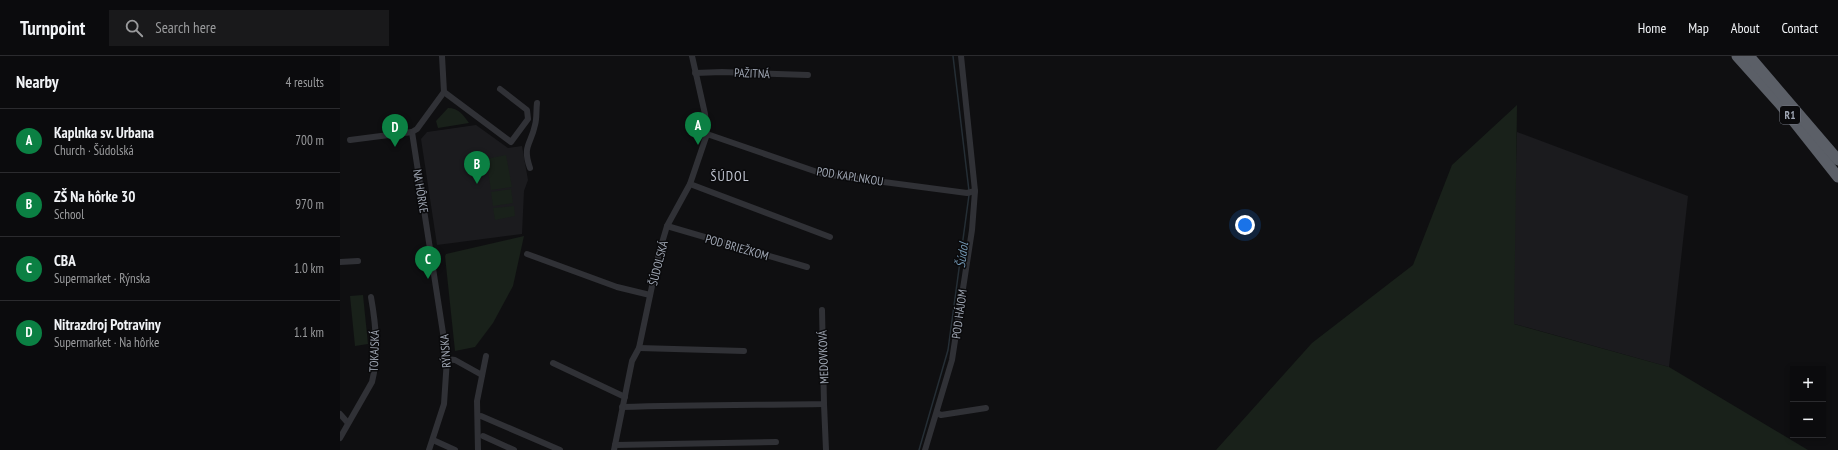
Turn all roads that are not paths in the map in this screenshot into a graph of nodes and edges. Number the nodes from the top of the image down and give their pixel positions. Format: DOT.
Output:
graph roads {
  1 [pos="442,56"];
  2 [pos="692,56"];
  3 [pos="961,56"];
  4 [pos="1738,56"];
  5 [pos="1749,56"];
  6 [pos="695,73"];
  7 [pos="808,75"];
  8 [pos="500,89"];
  9 [pos="444,92"];
  10 [pos="537,103"];
  11 [pos="528,115"];
  12 [pos="536,116"];
  13 [pos="412,132"];
  14 [pos="707,134"];
  15 [pos="350,140"];
  16 [pos="1838,160"];
  17 [pos="530,168"];
  18 [pos="1838,177"];
  19 [pos="690,184"];
  20 [pos="971,192"];
  21 [pos="667,226"];
  22 [pos="830,237"];
  23 [pos="430,250"];
  24 [pos="527,254"];
  25 [pos="340,262"];
  26 [pos="358,262"];
  27 [pos="806,267"];
  28 [pos="650,295"];
  29 [pos="371,297"];
  30 [pos="822,310"];
  31 [pos="639,348"];
  32 [pos="744,351"];
  33 [pos="486,356"];
  34 [pos="447,359"];
  35 [pos="553,363"];
  36 [pos="482,375"];
  37 [pos="625,397"];
  38 [pos="824,404"];
  39 [pos="622,407"];
  40 [pos="986,408"];
  41 [pos="937,413"];
  42 [pos="340,414"];
  43 [pos="481,416"];
  44 [pos="348,423"];
  45 [pos="483,436"];
  46 [pos="340,438"];
  47 [pos="433,440"];
  48 [pos="776,442"];
  49 [pos="614,447"];
  50 [pos="429,450"];
  51 [pos="455,450"];
  52 [pos="478,450"];
  53 [pos="514,450"];
  54 [pos="560,450"];
  55 [pos="826,450"];
  56 [pos="925,450"];
  1 -- 9 [label="street"];
  2 -- 6 [label="street, ŠÚDOLSKÁ"];
  3 -- 20 [label="street, POD HÁJOM"];
  4 -- 18 [label="highway, R1"];
  5 -- 16 [label="highway, R1"];
  6 -- 7 [label="street, PAŽITNÁ"];
  6 -- 14 [label="street, ŠÚDOLSKÁ"];
  8 -- 11 [label="street"];
  9 -- 11 [label="street"];
  9 -- 13 [label="street"];
  10 -- 12 [label="street"];
  11 -- 12 [label="street"];
  12 -- 17 [label="street"];
  13 -- 15 [label="street"];
  13 -- 23 [label="street, NA HÔRKE"];
  14 -- 19 [label="street, ŠÚDOLSKÁ"];
  14 -- 20 [label="street, POD KAPLNKOU"];
  19 -- 21 [label="street, ŠÚDOLSKÁ"];
  19 -- 22 [label="street"];
  20 -- 41 [label="street, POD HÁJOM"];
  21 -- 27 [label="street, POD BRIEŽKOM"];
  21 -- 28 [label="street, ŠÚDOLSKÁ"];
  23 -- 34 [label="street, RÝNSKA"];
  24 -- 28 [label="street"];
  25 -- 26 [label="street"];
  28 -- 31 [label="street, ŠÚDOLSKÁ"];
  29 -- 44 [label="street, TOKAJSKÁ"];
  30 -- 38 [label="street, MEDOVKOVÁ"];
  31 -- 32 [label="street"];
  31 -- 37 [label="street, ŠÚDOLSKÁ"];
  33 -- 36 [label="street"];
  34 -- 36 [label="street"];
  34 -- 47 [label="street, RÝNSKA"];
  35 -- 37 [label="street"];
  36 -- 52 [label="street"];
  37 -- 39 [label="street, ŠÚDOLSKÁ"];
  38 -- 39 [label="street"];
  38 -- 55 [label="street, MEDOVKOVÁ"];
  39 -- 49 [label="street, ŠÚDOLSKÁ"];
  40 -- 41 [label="street"];
  41 -- 56 [label="street, POD HÁJOM"];
  42 -- 44 [label="street"];
  43 -- 54 [label="street"];
  44 -- 46 [label="street, TOKAJSKÁ"];
  45 -- 53 [label="street"];
  47 -- 50 [label="street, RÝNSKA"];
  47 -- 51 [label="street"];
  48 -- 49 [label="street, ŠÚDOLSKÁ"];
}
